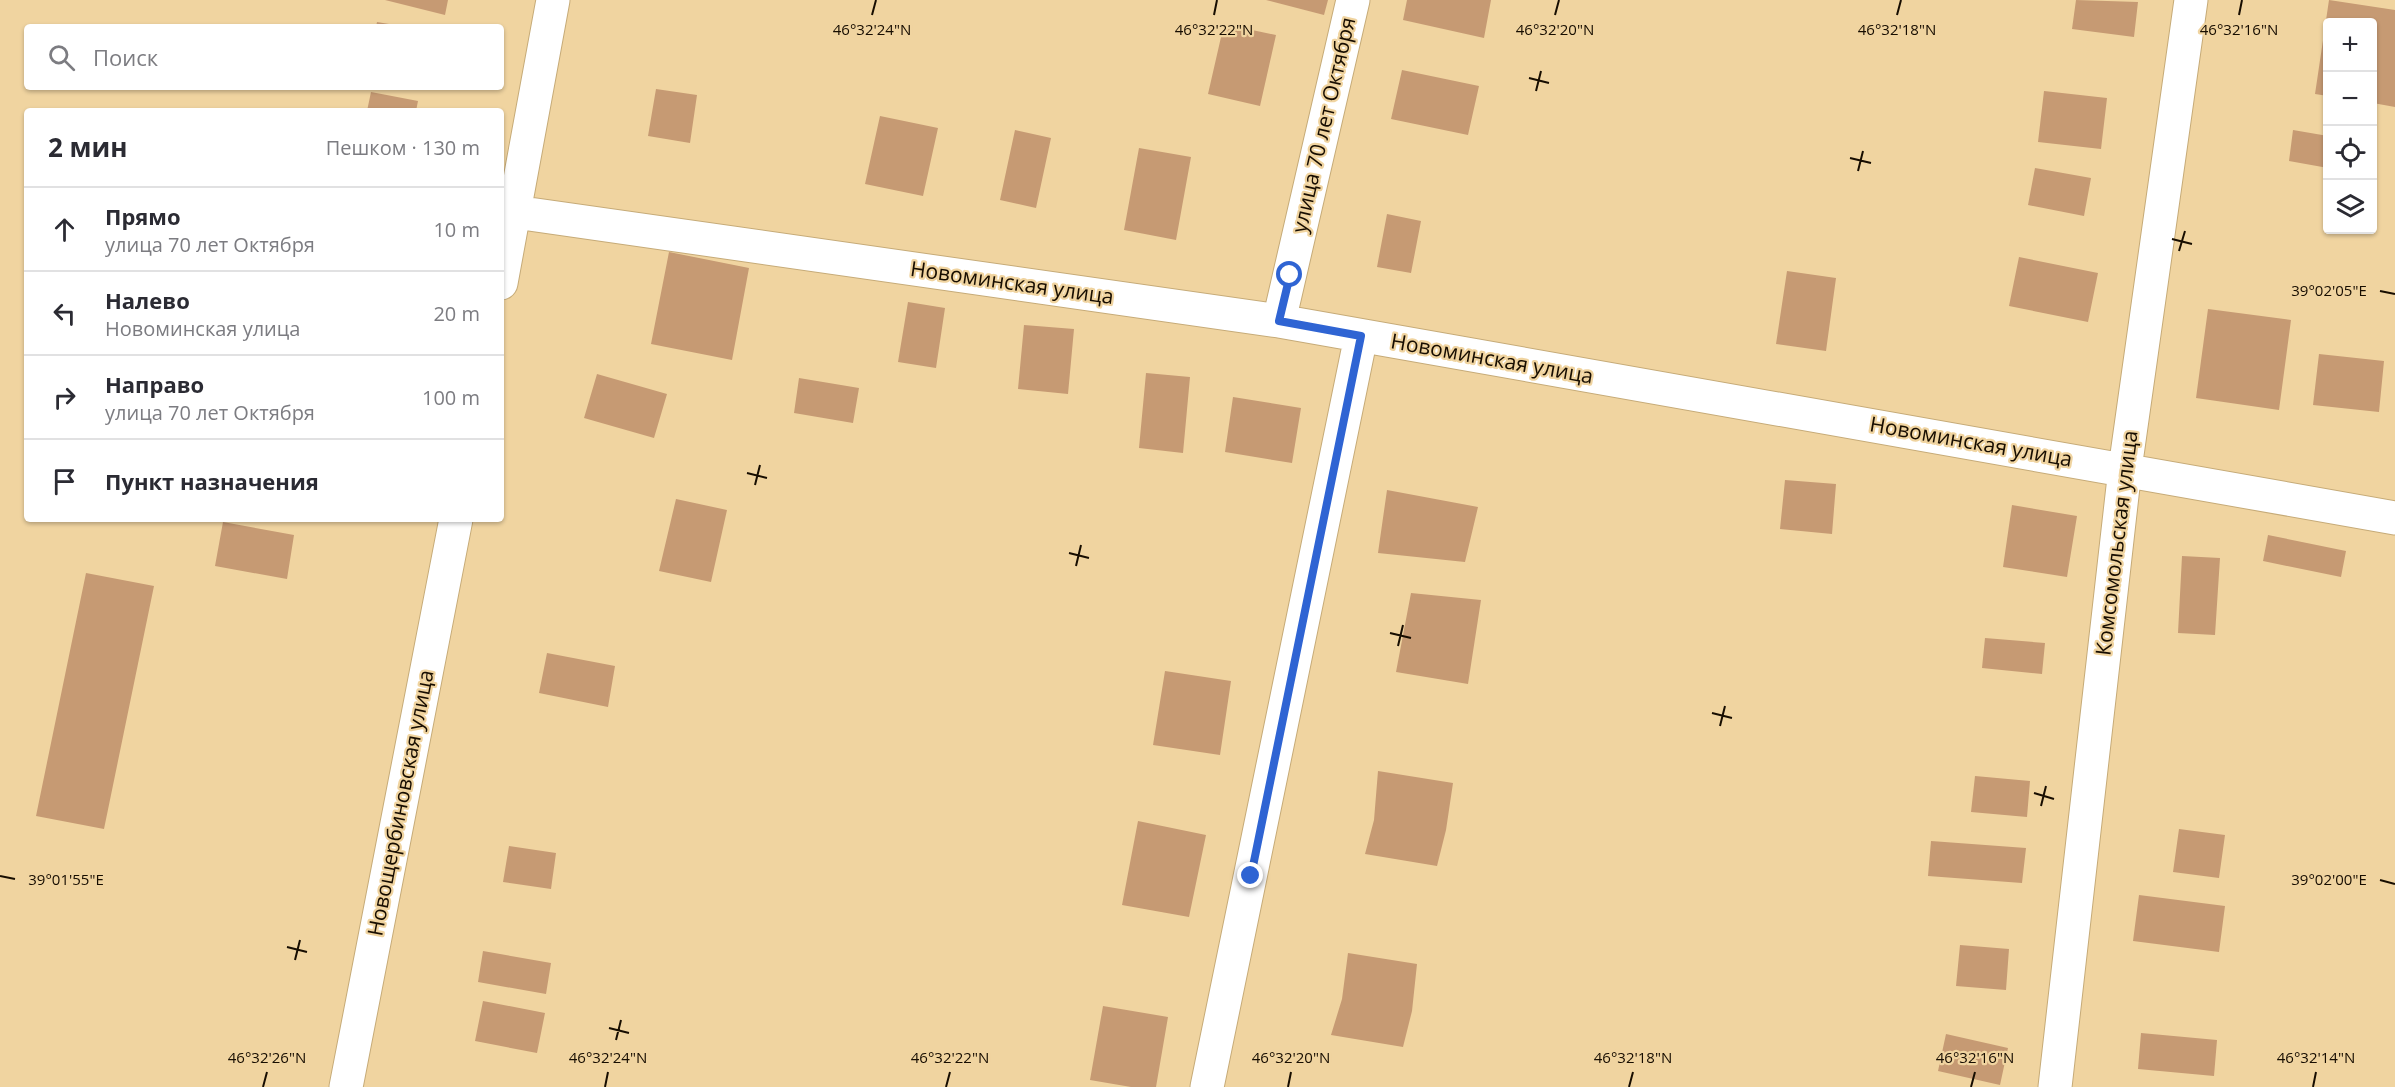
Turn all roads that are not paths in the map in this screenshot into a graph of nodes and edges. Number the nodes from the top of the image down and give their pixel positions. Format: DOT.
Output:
graph roads {
  1 [pos="553,0"];
  2 [pos="1353,0"];
  3 [pos="2191,0"];
  4 [pos="514,213"];
  5 [pos="504,267"];
  6 [pos="1279,321"];
  7 [pos="1361,336"];
  8 [pos="2125,469"];
  9 [pos="2395,518"];
  10 [pos="455,522"];
  11 [pos="346,1087"];
  12 [pos="1207,1087"];
  13 [pos="2055,1087"];
  1 -- 4 [label="street"];
  2 -- 6 [label="street, улица 70 лет Октября"];
  3 -- 8 [label="street, Комсомольская улица"];
  4 -- 5 [label="street"];
  4 -- 6 [label="street, Новоминская улица"];
  6 -- 7 [label="street, Новоминская улица"];
  7 -- 8 [label="street, Новоминская улица"];
  7 -- 12 [label="street"];
  8 -- 9 [label="street, Новоминская улица"];
  8 -- 13 [label="street, Комсомольская улица"];
  10 -- 11 [label="street, Новощербиновская улица"];
}
